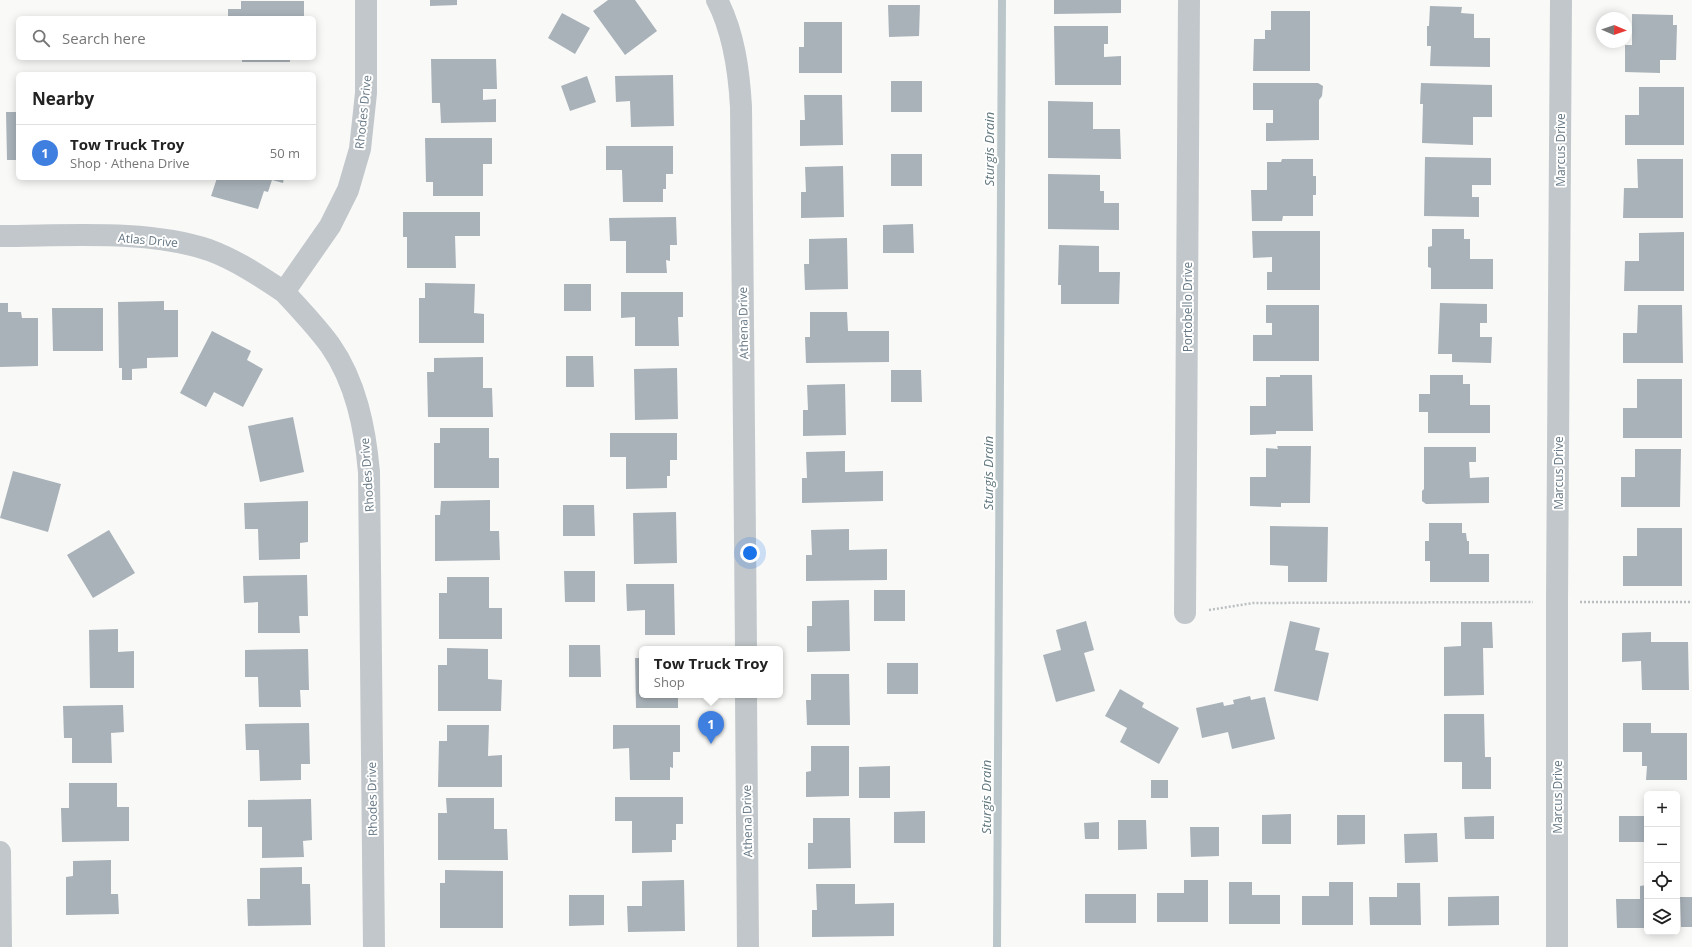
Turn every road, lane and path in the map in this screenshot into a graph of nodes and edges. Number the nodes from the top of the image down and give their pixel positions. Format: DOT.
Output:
graph roads {
  1 [pos="366,0"];
  2 [pos="717,0"];
  3 [pos="1189,0"];
  4 [pos="1561,0"];
  5 [pos="0,236"];
  6 [pos="284,292"];
  7 [pos="1557,602"];
  8 [pos="1692,602"];
  9 [pos="1185,613"];
  10 [pos="746,646"];
  11 [pos="746,698"];
  12 [pos="0,852"];
  13 [pos="1,947"];
  14 [pos="374,947"];
  15 [pos="748,947"];
  16 [pos="1557,947"];
  1 -- 6 [label="street, Rhodes Drive"];
  2 -- 10 [label="street, Athena Drive"];
  3 -- 9 [label="street, Portobello Drive"];
  4 -- 7 [label="street, Marcus Drive"];
  5 -- 6 [label="street, Atlas Drive"];
  6 -- 14 [label="street, Rhodes Drive"];
  7 -- 8 [label="path"];
  7 -- 9 [label="path"];
  7 -- 16 [label="street, Marcus Drive"];
  11 -- 15 [label="street, Athena Drive"];
  12 -- 13 [label="street"];
}
